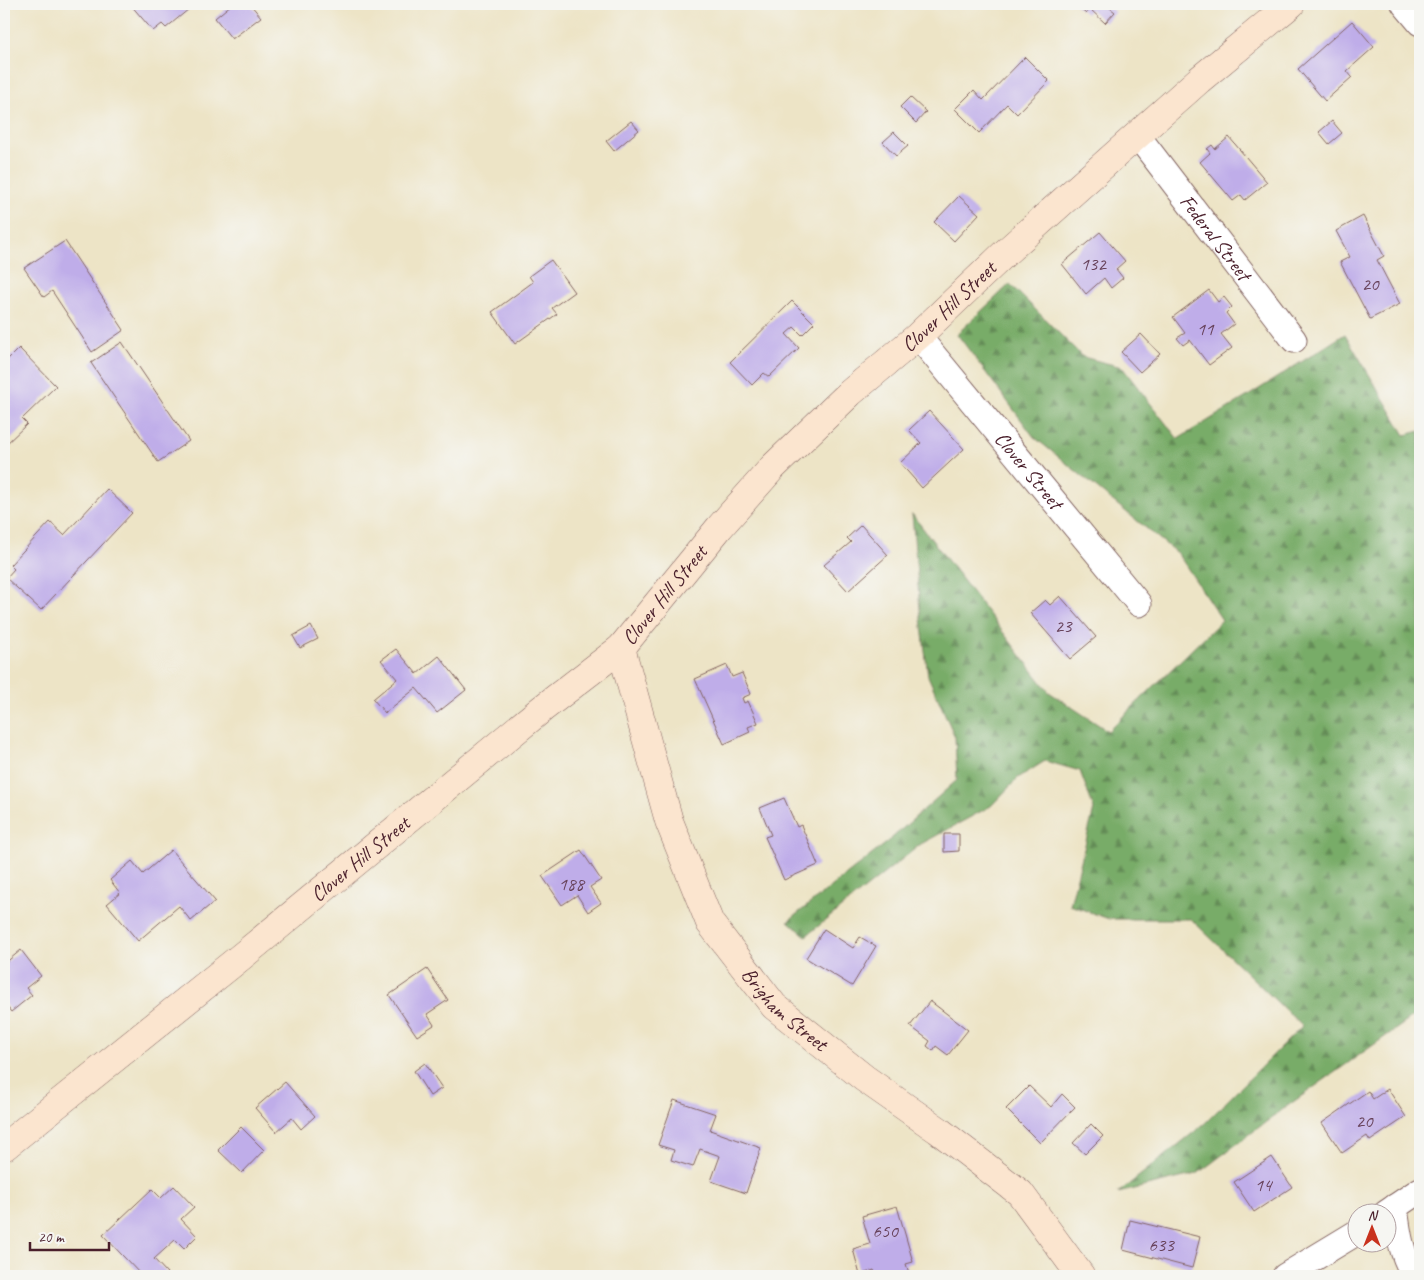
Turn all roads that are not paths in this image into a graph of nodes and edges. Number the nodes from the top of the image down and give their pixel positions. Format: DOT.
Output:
graph roads {
  1 [pos="1291,4"];
  2 [pos="1404,4"];
  3 [pos="1420,23"];
  4 [pos="1137,135"];
  5 [pos="918,336"];
  6 [pos="1294,340"];
  7 [pos="1139,604"];
  8 [pos="621,648"];
  9 [pos="4,1147"];
  10 [pos="1420,1190"];
  11 [pos="1396,1207"];
  12 [pos="1396,1227"];
  13 [pos="1346,1239"];
  14 [pos="1081,1276"];
  15 [pos="1285,1276"];
  16 [pos="1416,1276"];
  1 -- 4 [label="street, Clover Hill Street"];
  2 -- 3 [label="street"];
  4 -- 5 [label="street, Clover Hill Street"];
  4 -- 6 [label="street, Federal Street"];
  5 -- 7 [label="street, Clover Street"];
  5 -- 8 [label="street, Clover Hill Street"];
  8 -- 9 [label="street, Clover Hill Street"];
  8 -- 14 [label="street, Brigham Street"];
  10 -- 11 [label="street"];
  12 -- 16 [label="street"];
  13 -- 15 [label="street"];
}
